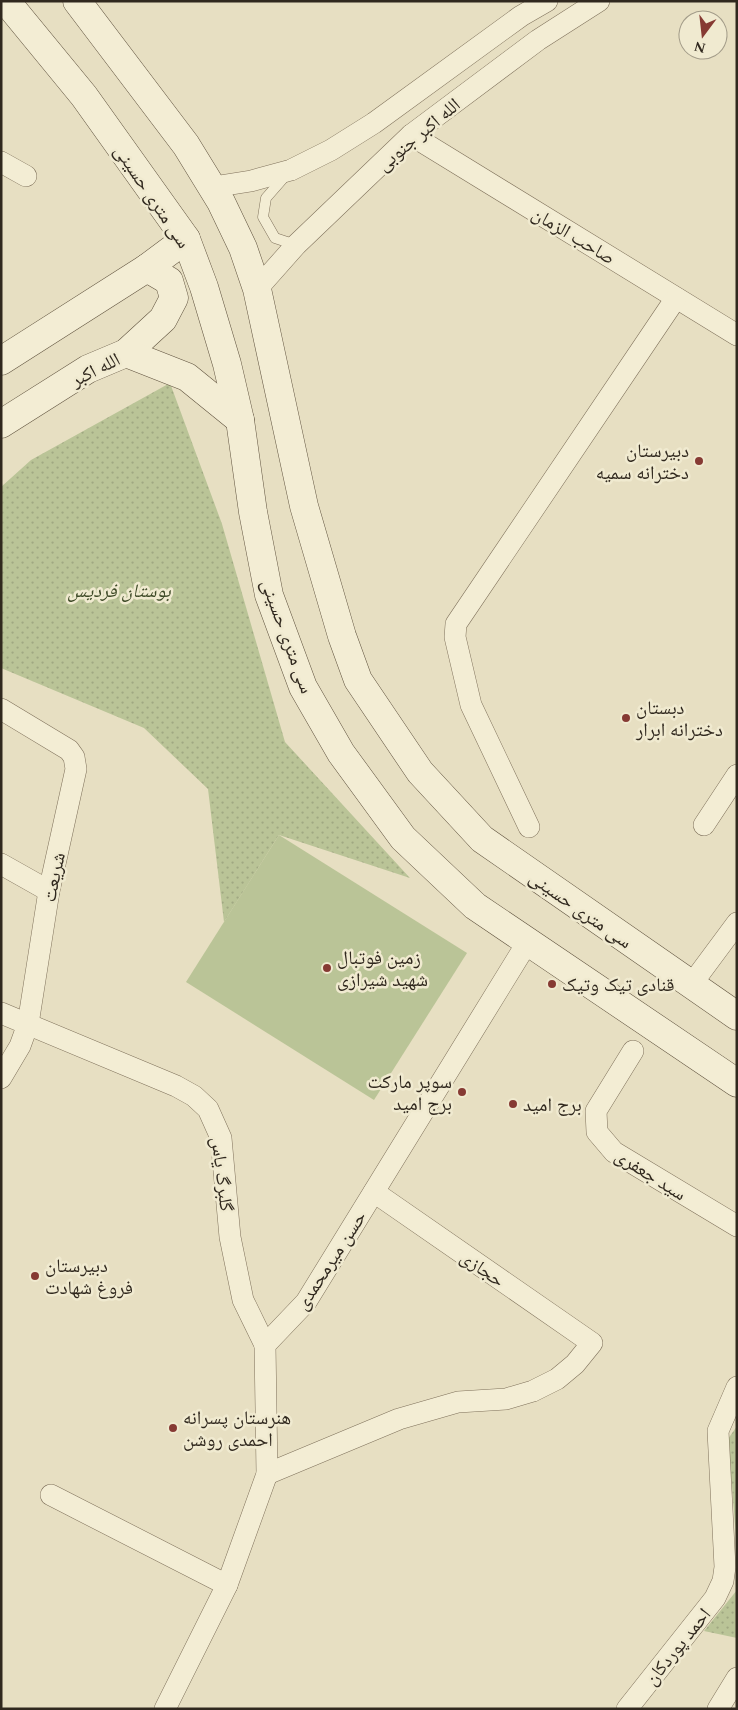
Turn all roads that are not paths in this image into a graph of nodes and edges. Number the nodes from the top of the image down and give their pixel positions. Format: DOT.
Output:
graph roads {
  1 [pos="6,1"];
  2 [pos="77,1"];
  3 [pos="547,1"];
  4 [pos="599,1"];
  5 [pos="411,135"];
  6 [pos="1,162"];
  7 [pos="291,170"];
  8 [pos="26,176"];
  9 [pos="213,187"];
  10 [pos="186,239"];
  11 [pos="296,245"];
  12 [pos="147,268"];
  13 [pos="257,289"];
  14 [pos="676,298"];
  15 [pos="737,335"];
  16 [pos="126,353"];
  17 [pos="1,361"];
  18 [pos="240,420"];
  19 [pos="1,424"];
  20 [pos="1,709"];
  21 [pos="737,776"];
  22 [pos="704,825"];
  23 [pos="529,827"];
  24 [pos="1,864"];
  25 [pos="49,891"];
  26 [pos="737,923"];
  27 [pos="527,942"];
  28 [pos="691,985"];
  29 [pos="1,1013"];
  30 [pos="737,1016"];
  31 [pos="28,1024"];
  32 [pos="632,1051"];
  33 [pos="1,1078"];
  34 [pos="737,1082"];
  35 [pos="374,1192"];
  36 [pos="737,1226"];
  37 [pos="265,1345"];
  38 [pos="737,1387"];
  39 [pos="267,1474"];
  40 [pos="51,1495"];
  41 [pos="227,1585"];
  42 [pos="737,1678"];
  43 [pos="165,1709"];
  44 [pos="627,1709"];
  45 [pos="718,1709"];
  1 -- 10 [label="main road, سی متری حسینی"];
  2 -- 9 [label="main road, سی متری حسینی"];
  3 -- 7 [label="street, الله اکبر جنوبی"];
  4 -- 5 [label="street, الله اکبر جنوبی"];
  5 -- 11 [label="street, الله اکبر جنوبی"];
  5 -- 14 [label="street, صاحب الزمان"];
  6 -- 8 [label="street"];
  7 -- 9 [label="street, الله اکبر جنوبی"];
  7 -- 11 [label="lane"];
  9 -- 13 [label="main road, سی متری حسینی"];
  10 -- 12 [label="main road"];
  10 -- 18 [label="main road, سی متری حسینی"];
  11 -- 13 [label="street, الله اکبر جنوبی"];
  12 -- 16 [label="main road"];
  12 -- 17 [label="main road"];
  13 -- 28 [label="main road, سی متری حسینی"];
  14 -- 15 [label="street, صاحب الزمان"];
  14 -- 23 [label="street"];
  16 -- 18 [label="main road, الله اکبر"];
  16 -- 19 [label="main road, الله اکبر"];
  18 -- 27 [label="main road, سی متری حسینی"];
  20 -- 25 [label="street, شریعت"];
  21 -- 22 [label="street"];
  24 -- 25 [label="street"];
  25 -- 31 [label="street, شریعت"];
  26 -- 28 [label="street"];
  27 -- 34 [label="main road, سی متری حسینی"];
  27 -- 35 [label="street, حسن میرمحمدی"];
  28 -- 30 [label="main road, سی متری حسینی"];
  29 -- 31 [label="street, گلبرگ یاس"];
  31 -- 33 [label="street, شریعت"];
  31 -- 37 [label="street, گلبرگ یاس"];
  32 -- 36 [label="street, سید جعفری"];
  35 -- 37 [label="street, حسن میرمحمدی"];
  35 -- 39 [label="street, حجازی"];
  37 -- 39 [label="street"];
  38 -- 44 [label="street, احمد پوردکان"];
  39 -- 41 [label="street"];
  40 -- 41 [label="street"];
  41 -- 43 [label="street"];
  42 -- 45 [label="street"];
}
